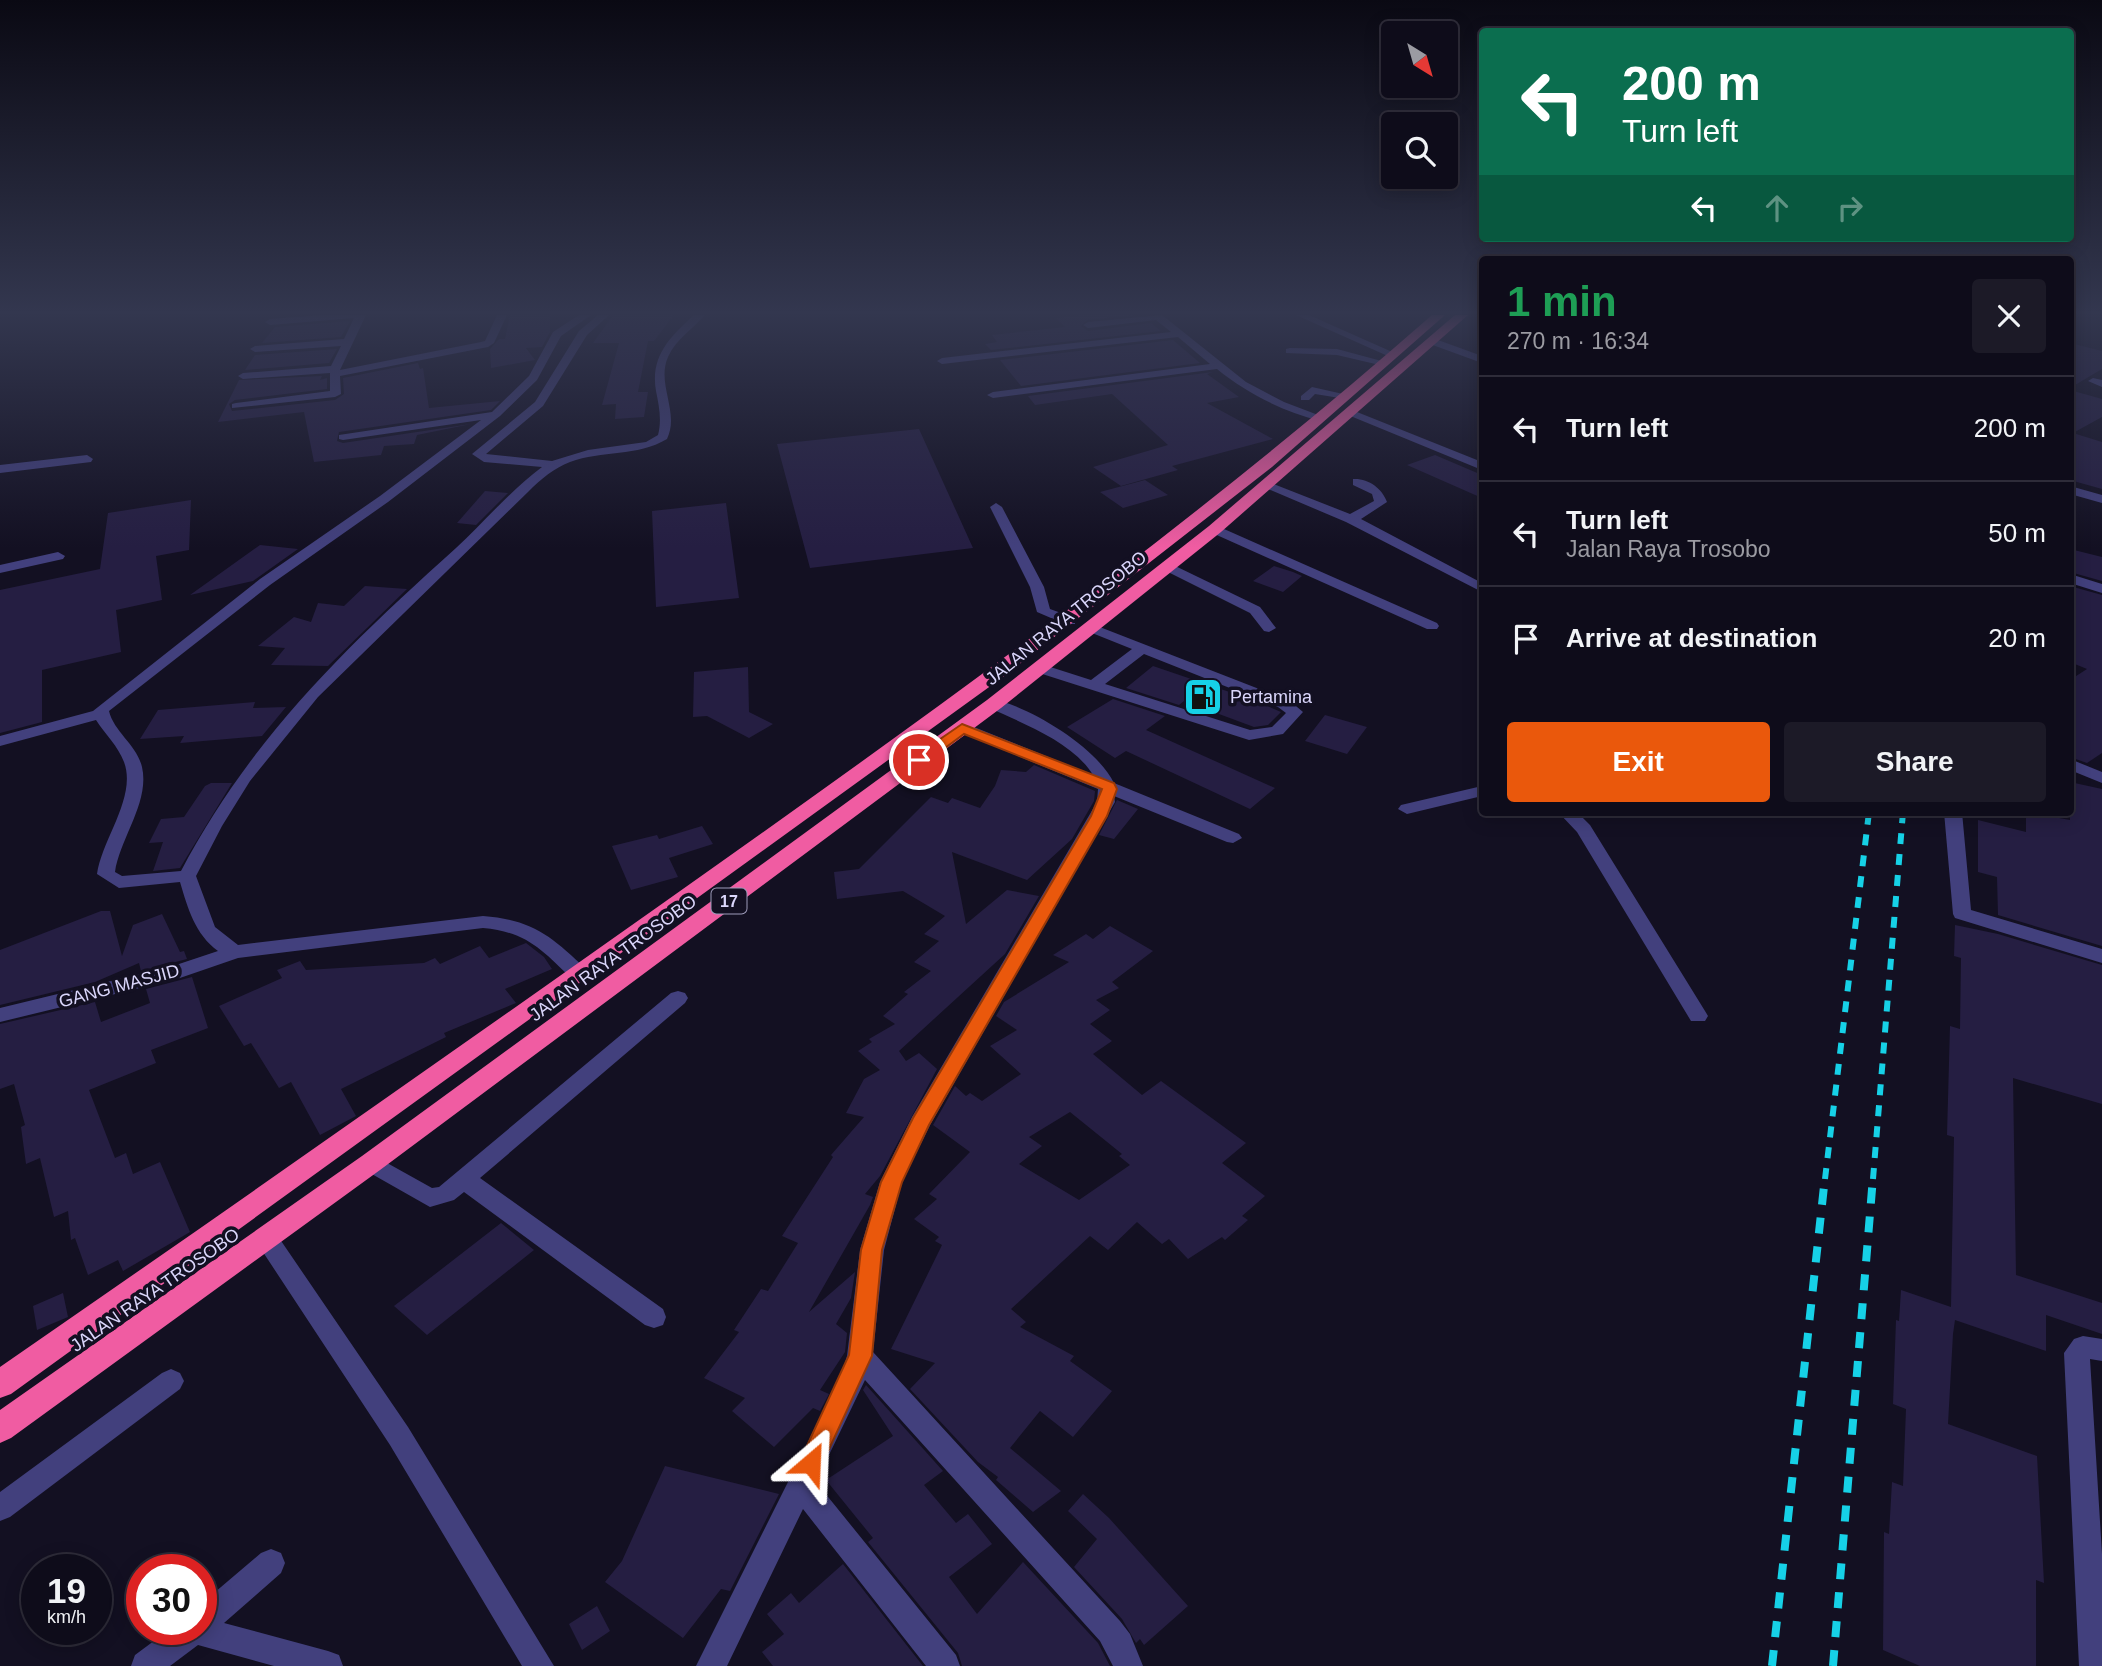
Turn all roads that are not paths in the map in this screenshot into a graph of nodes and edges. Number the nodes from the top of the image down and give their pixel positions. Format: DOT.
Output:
graph roads {
  1 [pos="333,393"];
  2 [pos="517,393"];
  3 [pos="546,393"];
  4 [pos="664,393"];
  5 [pos="1017,393"];
  6 [pos="1258,393"];
  7 [pos="1310,393"];
  8 [pos="1319,393"];
  9 [pos="1359,393"];
  10 [pos="1364,393"];
  11 [pos="993,396"];
  12 [pos="1305,398"];
  13 [pos="1349,404"];
  14 [pos="236,406"];
  15 [pos="496,414"];
  16 [pos="1320,418"];
  17 [pos="343,437"];
  18 [pos="87,459"];
  19 [pos="554,465"];
  20 [pos="1479,465"];
  21 [pos="0,469"];
  22 [pos="1357,482"];
  23 [pos="1267,486"];
  24 [pos="2074,491"];
  25 [pos="2102,499"];
  26 [pos="996,507"];
  27 [pos="1350,520"];
  28 [pos="1215,529"];
  29 [pos="58,556"];
  30 [pos="1167,566"];
  31 [pos="0,569"];
  32 [pos="2074,579"];
  33 [pos="1479,586"];
  34 [pos="2102,589"];
  35 [pos="1070,621"];
  36 [pos="1432,626"];
  37 [pos="1092,628"];
  38 [pos="1269,628"];
  39 [pos="1141,649"];
  40 [pos="1041,669"];
  41 [pos="1094,685"];
  42 [pos="994,705"];
  43 [pos="104,721"];
  44 [pos="962,728"];
  45 [pos="0,741"];
  46 [pos="2074,766"];
  47 [pos="2101,777"];
  48 [pos="1108,786"];
  49 [pos="1479,792"];
  50 [pos="1406,809"];
  51 [pos="1571,816"];
  52 [pos="1953,816"];
  53 [pos="1233,838"];
  54 [pos="187,876"];
  55 [pos="236,952"];
  56 [pos="2102,956"];
  57 [pos="579,974"];
  58 [pos="678,998"];
  59 [pos="0,1015"];
  60 [pos="1698,1016"];
  61 [pos="371,1163"];
  62 [pos="464,1179"];
  63 [pos="267,1239"];
  64 [pos="654,1317"];
  65 [pos="2102,1350"];
  66 [pos="860,1356"];
  67 [pos="171,1381"];
  68 [pos="0,1384"];
  69 [pos="0,1427"];
  70 [pos="800,1484"];
  71 [pos="0,1508"];
  72 [pos="271,1563"];
  73 [pos="217,1609"];
  74 [pos="217,1635"];
  75 [pos="175,1645"];
  76 [pos="154,1663"];
  77 [pos="328,1666"];
  78 [pos="539,1666"];
  79 [pos="712,1666"];
  80 [pos="945,1666"];
  81 [pos="1129,1666"];
  82 [pos="2094,1666"];
  1 -- 14 [label="street"];
  2 -- 15 [label="street"];
  3 -- 19 [label="street"];
  4 -- 19 [label="street"];
  5 -- 11 [label="street"];
  6 -- 16 [label="street"];
  7 -- 12 [label="street"];
  8 -- 13 [label="street"];
  9 -- 13 [label="highway, JALAN RAYA TROSOBO / 17"];
  10 -- 13 [label="highway, JALAN RAYA TROSOBO / 17"];
  13 -- 16 [label="highway, JALAN RAYA TROSOBO / 17"];
  13 -- 20 [label="street"];
  13 -- 23 [label="highway, JALAN RAYA TROSOBO / 17"];
  15 -- 17 [label="street"];
  15 -- 43 [label="street"];
  16 -- 35 [label="highway, JALAN RAYA TROSOBO / 17"];
  18 -- 21 [label="street"];
  19 -- 54 [label="street"];
  22 -- 27 [label="street"];
  23 -- 27 [label="street"];
  23 -- 28 [label="highway, JALAN RAYA TROSOBO / 17"];
  24 -- 25 [label="street"];
  26 -- 35 [label="street"];
  27 -- 33 [label="street"];
  28 -- 30 [label="highway, JALAN RAYA TROSOBO / 17"];
  28 -- 36 [label="street"];
  29 -- 31 [label="street"];
  30 -- 37 [label="highway, JALAN RAYA TROSOBO / 17"];
  30 -- 38 [label="street"];
  32 -- 34 [label="street"];
  35 -- 57 [label="highway, JALAN RAYA TROSOBO / 17"];
  37 -- 39 [label="street"];
  37 -- 40 [label="highway, JALAN RAYA TROSOBO / 17"];
  39 -- 41 [label="street"];
  39 -- 41 [label="street"];
  40 -- 41 [label="street"];
  40 -- 42 [label="highway, JALAN RAYA TROSOBO / 17"];
  42 -- 44 [label="highway, JALAN RAYA TROSOBO / 17"];
  42 -- 48 [label="street"];
  43 -- 45 [label="street"];
  43 -- 54 [label="street"];
  44 -- 48 [label="street"];
  44 -- 61 [label="highway, JALAN RAYA TROSOBO / 17"];
  46 -- 47 [label="street"];
  48 -- 53 [label="street"];
  48 -- 66 [label="street"];
  49 -- 50 [label="street"];
  51 -- 60 [label="street"];
  52 -- 56 [label="street"];
  54 -- 55 [label="street"];
  55 -- 57 [label="street, GANG MASJID"];
  55 -- 59 [label="street, GANG MASJID"];
  57 -- 68 [label="highway, JALAN RAYA TROSOBO / 17"];
  58 -- 62 [label="street"];
  61 -- 62 [label="street"];
  61 -- 63 [label="highway, JALAN RAYA TROSOBO / 17"];
  62 -- 64 [label="street"];
  63 -- 69 [label="highway, JALAN RAYA TROSOBO / 17"];
  63 -- 78 [label="street"];
  65 -- 82 [label="street"];
  66 -- 70 [label="street"];
  66 -- 81 [label="street"];
  67 -- 71 [label="street"];
  70 -- 79 [label="street"];
  70 -- 80 [label="street"];
  72 -- 73 [label="street"];
  74 -- 77 [label="street"];
  75 -- 76 [label="street"];
}
